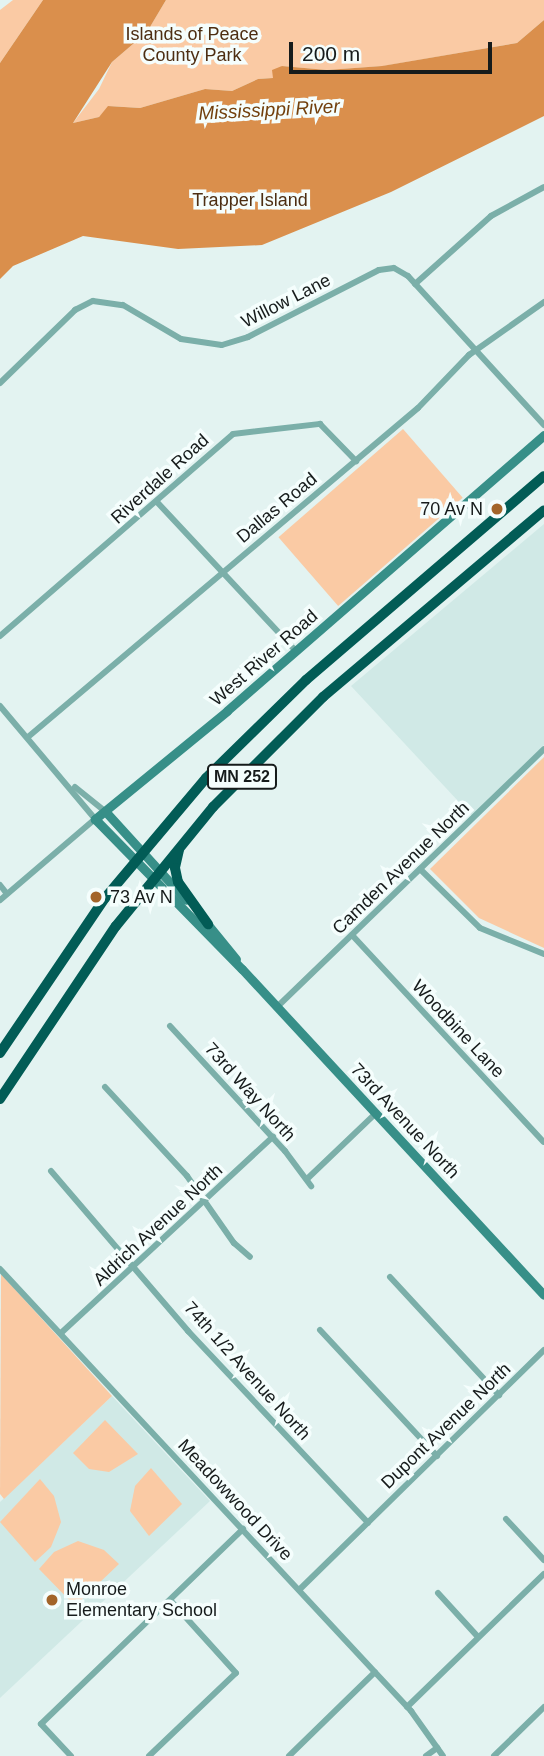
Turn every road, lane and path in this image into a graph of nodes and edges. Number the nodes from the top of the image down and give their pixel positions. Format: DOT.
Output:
graph roads {
  1 [pos="544,187"];
  2 [pos="415,284"];
  3 [pos="544,302"];
  4 [pos="478,353"];
  5 [pos="0,383"];
  6 [pos="544,425"];
  7 [pos="544,435"];
  8 [pos="356,461"];
  9 [pos="542,482"];
  10 [pos="158,502"];
  11 [pos="544,510"];
  12 [pos="223,572"];
  13 [pos="0,636"];
  14 [pos="296,651"];
  15 [pos="0,706"];
  16 [pos="28,737"];
  17 [pos="544,749"];
  18 [pos="71,784"];
  19 [pos="105,811"];
  20 [pos="95,819"];
  21 [pos="181,844"];
  22 [pos="142,851"];
  23 [pos="134,861"];
  24 [pos="159,870"];
  25 [pos="420,870"];
  26 [pos="152,880"];
  27 [pos="0,885"];
  28 [pos="7,894"];
  29 [pos="0,900"];
  30 [pos="208,924"];
  31 [pos="352,935"];
  32 [pos="544,954"];
  33 [pos="242,969"];
  34 [pos="278,1007"];
  35 [pos="170,1026"];
  36 [pos="0,1053"];
  37 [pos="105,1087"];
  38 [pos="0,1099"];
  39 [pos="376,1114"];
  40 [pos="273,1138"];
  41 [pos="544,1142"];
  42 [pos="51,1171"];
  43 [pos="205,1200"];
  44 [pos="250,1257"];
  45 [pos="135,1268"];
  46 [pos="0,1269"];
  47 [pos="390,1277"];
  48 [pos="544,1295"];
  49 [pos="320,1330"];
  50 [pos="61,1333"];
  51 [pos="544,1350"];
  52 [pos="499,1395"];
  53 [pos="437,1456"];
  54 [pos="506,1519"];
  55 [pos="368,1523"];
  56 [pos="243,1529"];
  57 [pos="544,1559"];
  58 [pos="544,1574"];
  59 [pos="299,1590"];
  60 [pos="438,1593"];
  61 [pos="170,1600"];
  62 [pos="478,1637"];
  63 [pos="375,1672"];
  64 [pos="407,1707"];
  65 [pos="544,1707"];
  66 [pos="437,1748"];
  67 [pos="71,1756"];
  68 [pos="149,1756"];
  69 [pos="289,1756"];
  70 [pos="426,1756"];
  71 [pos="443,1756"];
  72 [pos="494,1756"];
  1 -- 2 [label="street"];
  2 -- 4 [label="street"];
  2 -- 5 [label="street, Willow Lane"];
  3 -- 4 [label="street, Dallas Road"];
  4 -- 6 [label="street"];
  4 -- 8 [label="street, Dallas Road"];
  7 -- 14 [label="street, West River Road"];
  8 -- 10 [label="street, Riverdale Road"];
  8 -- 12 [label="street, Dallas Road"];
  9 -- 22 [label="highway, MN 252"];
  10 -- 12 [label="street"];
  10 -- 13 [label="street, Riverdale Road"];
  11 -- 21 [label="highway, MN 252"];
  12 -- 14 [label="street"];
  12 -- 16 [label="street, Dallas Road"];
  14 -- 19 [label="street, West River Road"];
  15 -- 16 [label="street, 73rd Avenue North"];
  16 -- 18 [label="street, 73rd Avenue North"];
  17 -- 25 [label="street, Camden Avenue North"];
  18 -- 19 [label="street, 73rd Avenue North"];
  18 -- 20 [label="street, 73rd Avenue North"];
  19 -- 20 [label="street, West River Road"];
  19 -- 22 [label="street, 73rd Avenue North"];
  20 -- 23 [label="street, 73rd Avenue North"];
  20 -- 28 [label="street, West River Road"];
  21 -- 24 [label="highway, MN 252"];
  21 -- 30 [label="highway"];
  22 -- 23 [label="highway, MN 252"];
  22 -- 24 [label="street, 73rd Avenue North"];
  23 -- 26 [label="street, 73rd Avenue North"];
  23 -- 36 [label="highway, MN 252"];
  24 -- 26 [label="highway, MN 252"];
  24 -- 30 [label="street, 73rd Avenue North"];
  25 -- 31 [label="street, Camden Avenue North"];
  25 -- 32 [label="street"];
  26 -- 33 [label="street, 73rd Avenue North"];
  26 -- 38 [label="highway, MN 252"];
  27 -- 28 [label="street"];
  28 -- 29 [label="street, West River Road"];
  30 -- 33 [label="street, 73rd Avenue North"];
  31 -- 34 [label="street, Camden Avenue North"];
  31 -- 41 [label="street, Woodbine Lane"];
  33 -- 34 [label="street, 73rd Avenue North"];
  34 -- 39 [label="street, 73rd Avenue North"];
  35 -- 40 [label="street, 73rd Way North"];
  37 -- 43 [label="street"];
  39 -- 40 [label="street, 73rd Way North"];
  39 -- 48 [label="street, 73rd Avenue North"];
  40 -- 43 [label="street, Aldrich Avenue North"];
  42 -- 45 [label="street, 74th 1/2 Avenue North"];
  43 -- 44 [label="street"];
  43 -- 45 [label="street, Aldrich Avenue North"];
  45 -- 50 [label="street, Aldrich Avenue North"];
  45 -- 55 [label="street, 74th 1/2 Avenue North"];
  46 -- 50 [label="street, Meadowwood Drive"];
  47 -- 52 [label="street"];
  49 -- 53 [label="street"];
  50 -- 56 [label="street, Meadowwood Drive"];
  51 -- 52 [label="street, Dupont Avenue North"];
  52 -- 53 [label="street, Dupont Avenue North"];
  53 -- 55 [label="street, Dupont Avenue North"];
  54 -- 57 [label="street"];
  55 -- 59 [label="street, Dupont Avenue North"];
  56 -- 59 [label="street, Meadowwood Drive"];
  56 -- 61 [label="street"];
  58 -- 62 [label="street"];
  59 -- 63 [label="street, Meadowwood Drive"];
  60 -- 62 [label="street"];
  61 -- 67 [label="street"];
  61 -- 68 [label="street"];
  62 -- 64 [label="street"];
  63 -- 64 [label="street, Meadowwood Drive"];
  63 -- 69 [label="street"];
  64 -- 66 [label="street, Meadowwood Drive"];
  65 -- 72 [label="street"];
  66 -- 70 [label="street"];
  66 -- 71 [label="street, Meadowwood Drive"];
}
